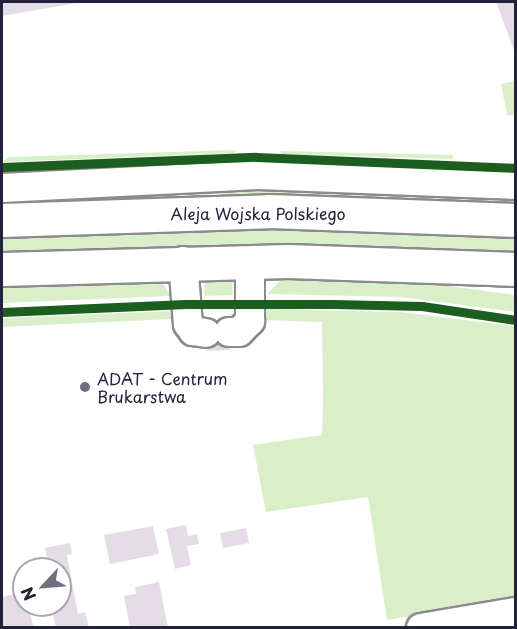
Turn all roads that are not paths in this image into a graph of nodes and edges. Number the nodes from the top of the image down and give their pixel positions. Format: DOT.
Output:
graph roads {
  1 [pos="516,185"];
  2 [pos="2,188"];
  3 [pos="516,219"];
  4 [pos="2,220"];
  5 [pos="183,261"];
  6 [pos="250,261"];
  7 [pos="2,269"];
  8 [pos="516,269"];
  9 [pos="516,612"];
  10 [pos="422,627"];
  1 -- 2 [label="street"];
  3 -- 4 [label="main road, Aleja Wojska Polskiego"];
  5 -- 6 [label="main road"];
  5 -- 6 [label="street"];
  5 -- 7 [label="main road"];
  6 -- 8 [label="main road"];
  9 -- 10 [label="street"];
}
